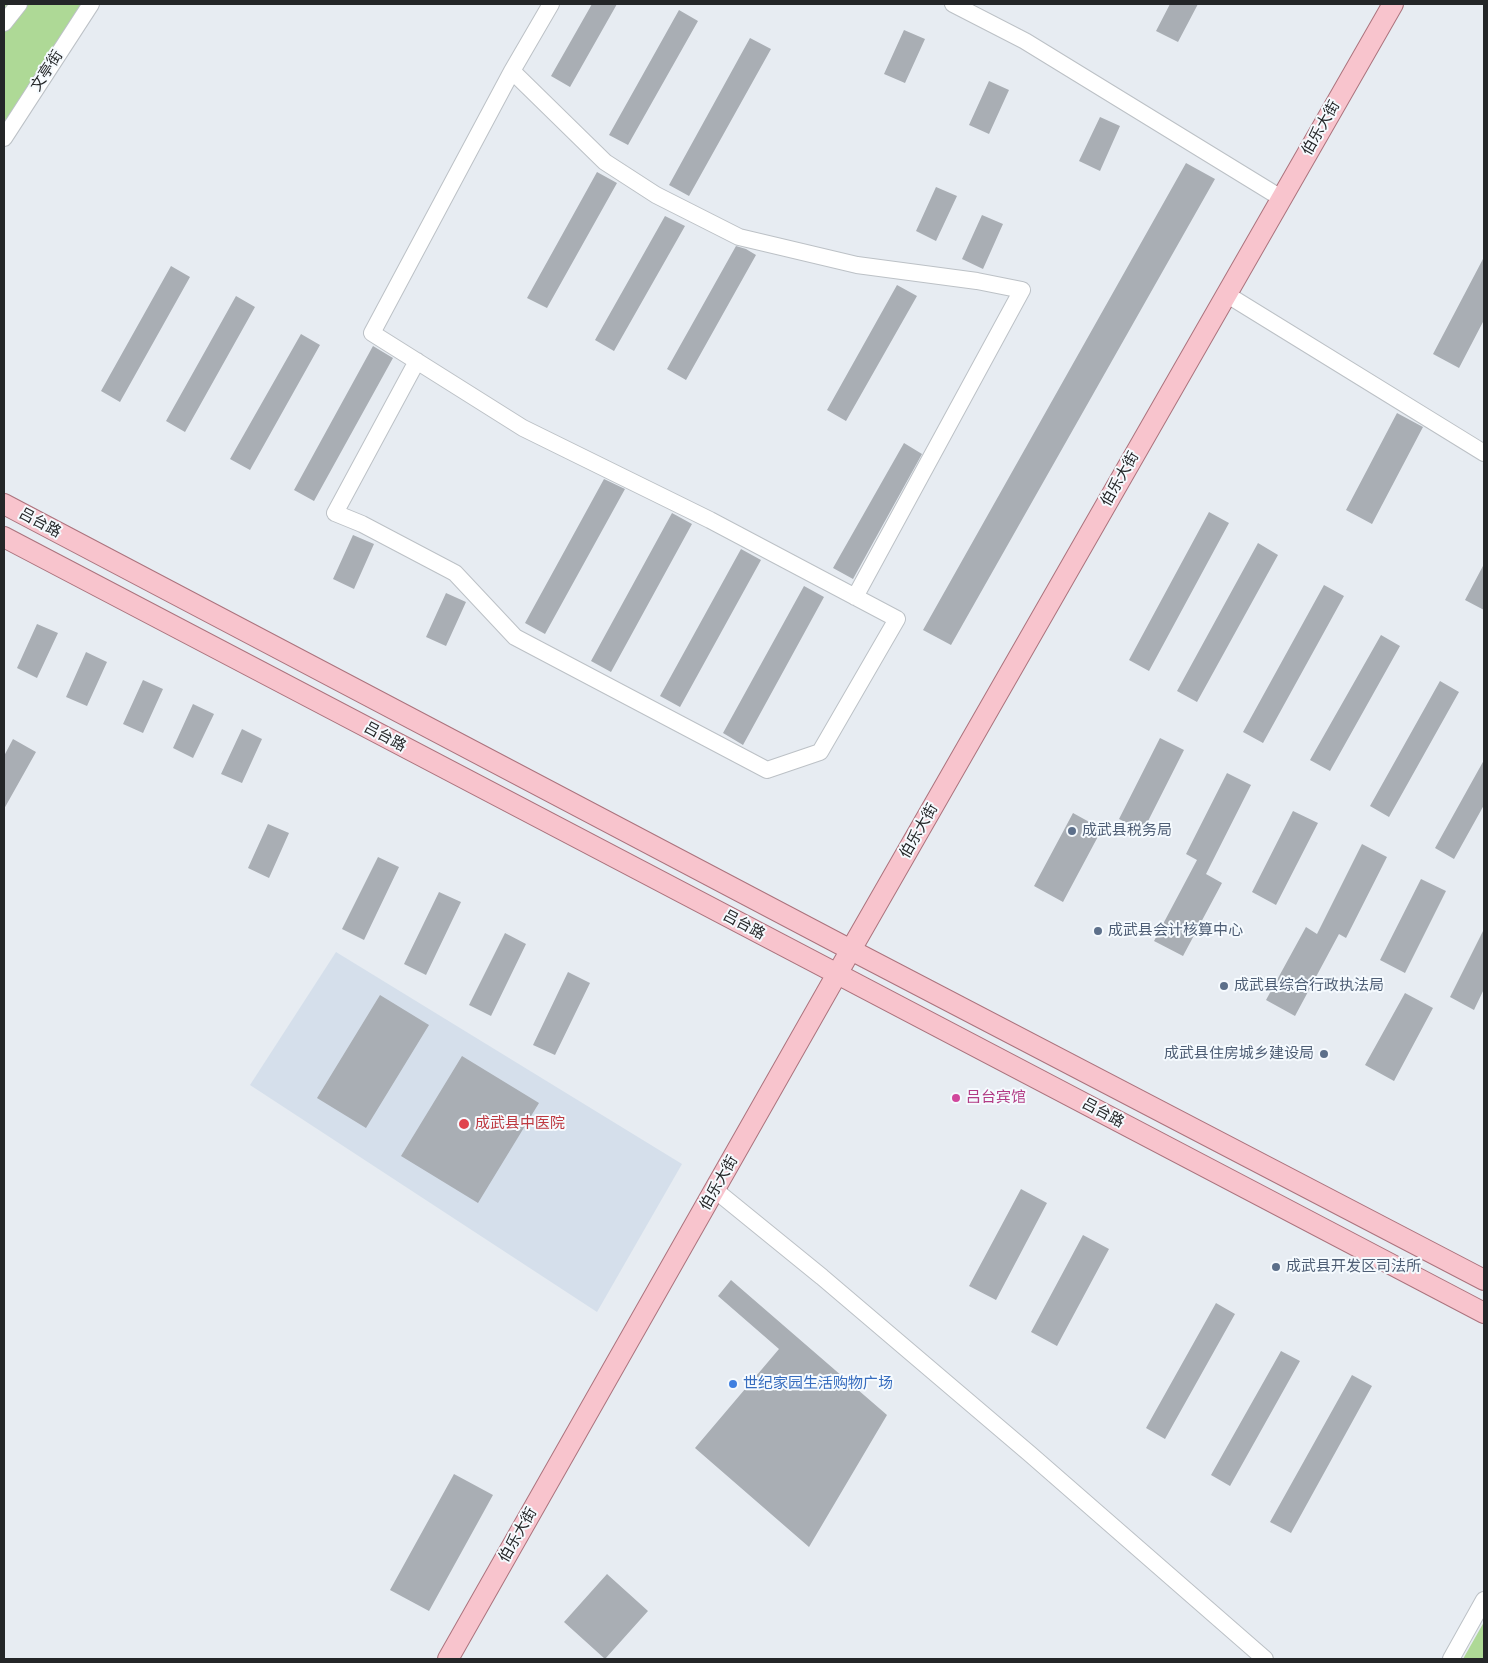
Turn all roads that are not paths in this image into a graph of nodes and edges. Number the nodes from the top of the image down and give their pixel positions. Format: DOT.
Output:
graph roads {
  1 [pos="19,4"];
  2 [pos="91,4"];
  3 [pos="551,4"];
  4 [pos="953,4"];
  5 [pos="1392,4"];
  6 [pos="4,23"];
  7 [pos="512,71"];
  8 [pos="4,138"];
  9 [pos="1281,198"];
  10 [pos="1226,294"];
  11 [pos="417,361"];
  12 [pos="1484,453"];
  13 [pos="4,504"];
  14 [pos="4,537"];
  15 [pos="855,597"];
  16 [pos="851,950"];
  17 [pos="837,974"];
  18 [pos="715,1190"];
  19 [pos="1484,1280"];
  20 [pos="1484,1313"];
  21 [pos="1484,1600"];
  22 [pos="448,1659"];
  23 [pos="1265,1659"];
  24 [pos="1451,1659"];
  1 -- 6 [label="street"];
  2 -- 8 [label="street, 文亭街"];
  3 -- 7 [label="street"];
  4 -- 9 [label="street"];
  5 -- 9 [label="main road, 伯乐大街"];
  7 -- 11 [label="street"];
  7 -- 15 [label="street"];
  9 -- 10 [label="main road, 伯乐大街"];
  10 -- 12 [label="street"];
  10 -- 16 [label="main road, 伯乐大街"];
  11 -- 15 [label="street"];
  11 -- 15 [label="street"];
  13 -- 16 [label="main road, 吕台路"];
  14 -- 17 [label="main road, 吕台路"];
  16 -- 17 [label="main road, 伯乐大街"];
  16 -- 19 [label="main road, 吕台路"];
  17 -- 18 [label="main road, 伯乐大街"];
  17 -- 20 [label="main road, 吕台路"];
  18 -- 22 [label="main road, 伯乐大街"];
  18 -- 23 [label="street"];
  21 -- 24 [label="street"];
}
